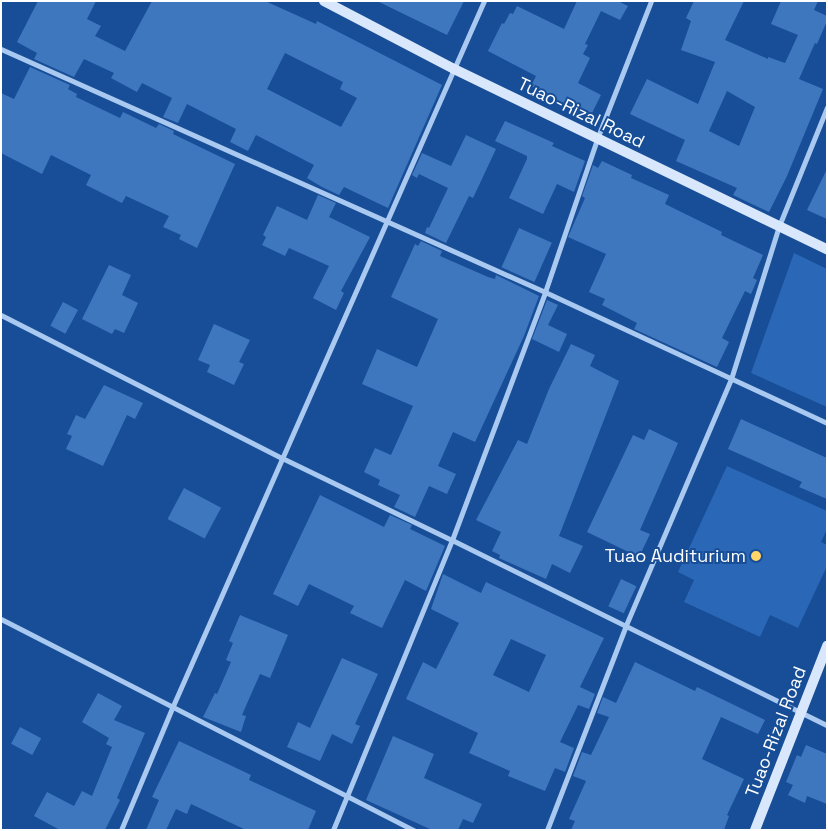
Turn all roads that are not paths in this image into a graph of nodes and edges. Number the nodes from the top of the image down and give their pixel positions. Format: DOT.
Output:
graph roads {
  1 [pos="324,1"];
  2 [pos="484,1"];
  3 [pos="651,1"];
  4 [pos="1,49"];
  5 [pos="454,69"];
  6 [pos="827,107"];
  7 [pos="597,139"];
  8 [pos="386,221"];
  9 [pos="779,226"];
  10 [pos="827,249"];
  11 [pos="545,292"];
  12 [pos="1,315"];
  13 [pos="730,379"];
  14 [pos="827,423"];
  15 [pos="282,458"];
  16 [pos="452,540"];
  17 [pos="1,619"];
  18 [pos="626,625"];
  19 [pos="827,646"];
  20 [pos="172,708"];
  21 [pos="802,713"];
  22 [pos="827,725"];
  23 [pos="346,795"];
  24 [pos="121,830"];
  25 [pos="333,830"];
  26 [pos="414,830"];
  27 [pos="547,830"];
  28 [pos="755,830"];
  1 -- 5 [label="main road, Tuao-Rizal Road"];
  2 -- 5 [label="street"];
  3 -- 7 [label="street"];
  4 -- 8 [label="street"];
  5 -- 7 [label="main road, Tuao-Rizal Road"];
  5 -- 8 [label="street"];
  6 -- 9 [label="street"];
  7 -- 9 [label="main road, Tuao-Rizal Road"];
  7 -- 11 [label="street"];
  8 -- 11 [label="street"];
  8 -- 15 [label="street"];
  9 -- 10 [label="main road, Tuao-Rizal Road"];
  9 -- 13 [label="street"];
  11 -- 13 [label="street"];
  11 -- 16 [label="street"];
  12 -- 15 [label="street"];
  13 -- 14 [label="street"];
  13 -- 18 [label="street"];
  15 -- 16 [label="street"];
  15 -- 20 [label="street"];
  16 -- 18 [label="street"];
  16 -- 23 [label="street"];
  17 -- 20 [label="street"];
  18 -- 21 [label="street"];
  18 -- 27 [label="street"];
  19 -- 21 [label="main road, Tuao-Rizal Road"];
  20 -- 23 [label="street"];
  20 -- 24 [label="street"];
  21 -- 22 [label="street"];
  21 -- 28 [label="main road, Tuao-Rizal Road"];
  23 -- 25 [label="street"];
  23 -- 26 [label="street"];
}
